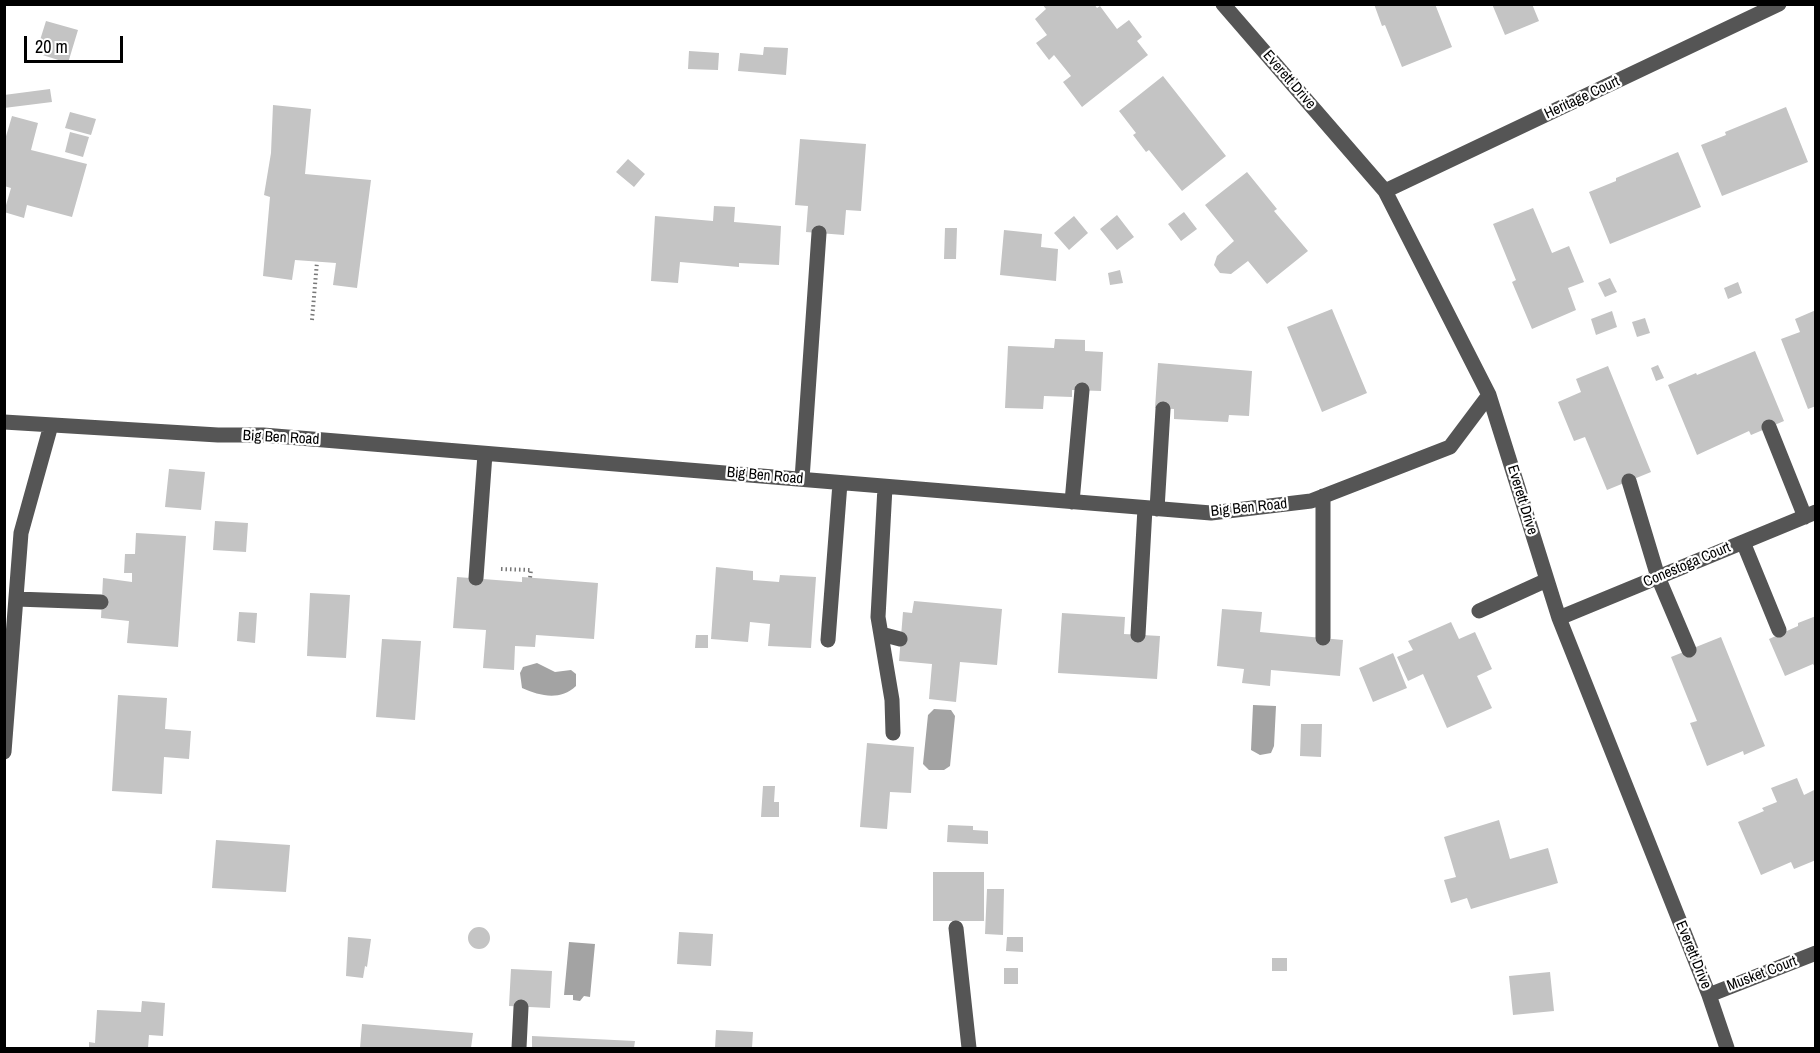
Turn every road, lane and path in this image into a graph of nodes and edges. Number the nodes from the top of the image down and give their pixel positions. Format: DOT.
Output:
graph roads {
  1 [pos="1223,4"];
  2 [pos="1779,4"];
  3 [pos="1385,190"];
  4 [pos="819,233"];
  5 [pos="317,262"];
  6 [pos="312,320"];
  7 [pos="1082,390"];
  8 [pos="1489,395"];
  9 [pos="1163,409"];
  10 [pos="4,422"];
  11 [pos="51,425"];
  12 [pos="1769,427"];
  13 [pos="485,454"];
  14 [pos="802,479"];
  15 [pos="1629,481"];
  16 [pos="840,483"];
  17 [pos="885,486"];
  18 [pos="1323,496"];
  19 [pos="1072,502"];
  20 [pos="1151,508"];
  21 [pos="1810,514"];
  22 [pos="1743,542"];
  23 [pos="476,573"];
  24 [pos="1658,577"];
  25 [pos="530,578"];
  26 [pos="1547,579"];
  27 [pos="16,599"];
  28 [pos="101,603"];
  29 [pos="1479,611"];
  30 [pos="1559,618"];
  31 [pos="1779,630"];
  32 [pos="881,634"];
  33 [pos="1138,635"];
  34 [pos="1323,638"];
  35 [pos="900,639"];
  36 [pos="828,640"];
  37 [pos="1689,650"];
  38 [pos="892,733"];
  39 [pos="4,752"];
  40 [pos="956,928"];
  41 [pos="1814,956"];
  42 [pos="1709,995"];
  43 [pos="521,1007"];
  44 [pos="519,1048"];
  45 [pos="969,1048"];
  46 [pos="1727,1048"];
  1 -- 3 [label="street, Everett Drive"];
  2 -- 3 [label="street, Heritage Court"];
  3 -- 8 [label="street, Everett Drive"];
  4 -- 14 [label="street"];
  5 -- 6 [label="path"];
  7 -- 19 [label="street"];
  8 -- 18 [label="street, Big Ben Road"];
  8 -- 26 [label="street, Everett Drive"];
  9 -- 20 [label="street"];
  10 -- 11 [label="street, Big Ben Road"];
  11 -- 13 [label="street, Big Ben Road"];
  11 -- 27 [label="street"];
  12 -- 21 [label="street"];
  13 -- 14 [label="street, Big Ben Road"];
  13 -- 23 [label="street"];
  14 -- 16 [label="street, Big Ben Road"];
  15 -- 24 [label="street"];
  16 -- 17 [label="street, Big Ben Road"];
  16 -- 36 [label="street"];
  17 -- 19 [label="street, Big Ben Road"];
  17 -- 32 [label="street"];
  18 -- 20 [label="street, Big Ben Road"];
  18 -- 34 [label="street"];
  19 -- 20 [label="street, Big Ben Road"];
  20 -- 33 [label="street"];
  21 -- 22 [label="street, Conestoga Court"];
  22 -- 24 [label="street, Conestoga Court"];
  22 -- 31 [label="street"];
  23 -- 25 [label="path"];
  24 -- 30 [label="street, Conestoga Court"];
  24 -- 37 [label="street"];
  26 -- 29 [label="street"];
  26 -- 30 [label="street, Everett Drive"];
  27 -- 28 [label="street"];
  27 -- 39 [label="street"];
  30 -- 42 [label="street, Everett Drive"];
  32 -- 35 [label="street"];
  32 -- 38 [label="street"];
  40 -- 45 [label="street"];
  41 -- 42 [label="street, Musket Court"];
  42 -- 46 [label="street, Everett Drive"];
  43 -- 44 [label="street"];
}
